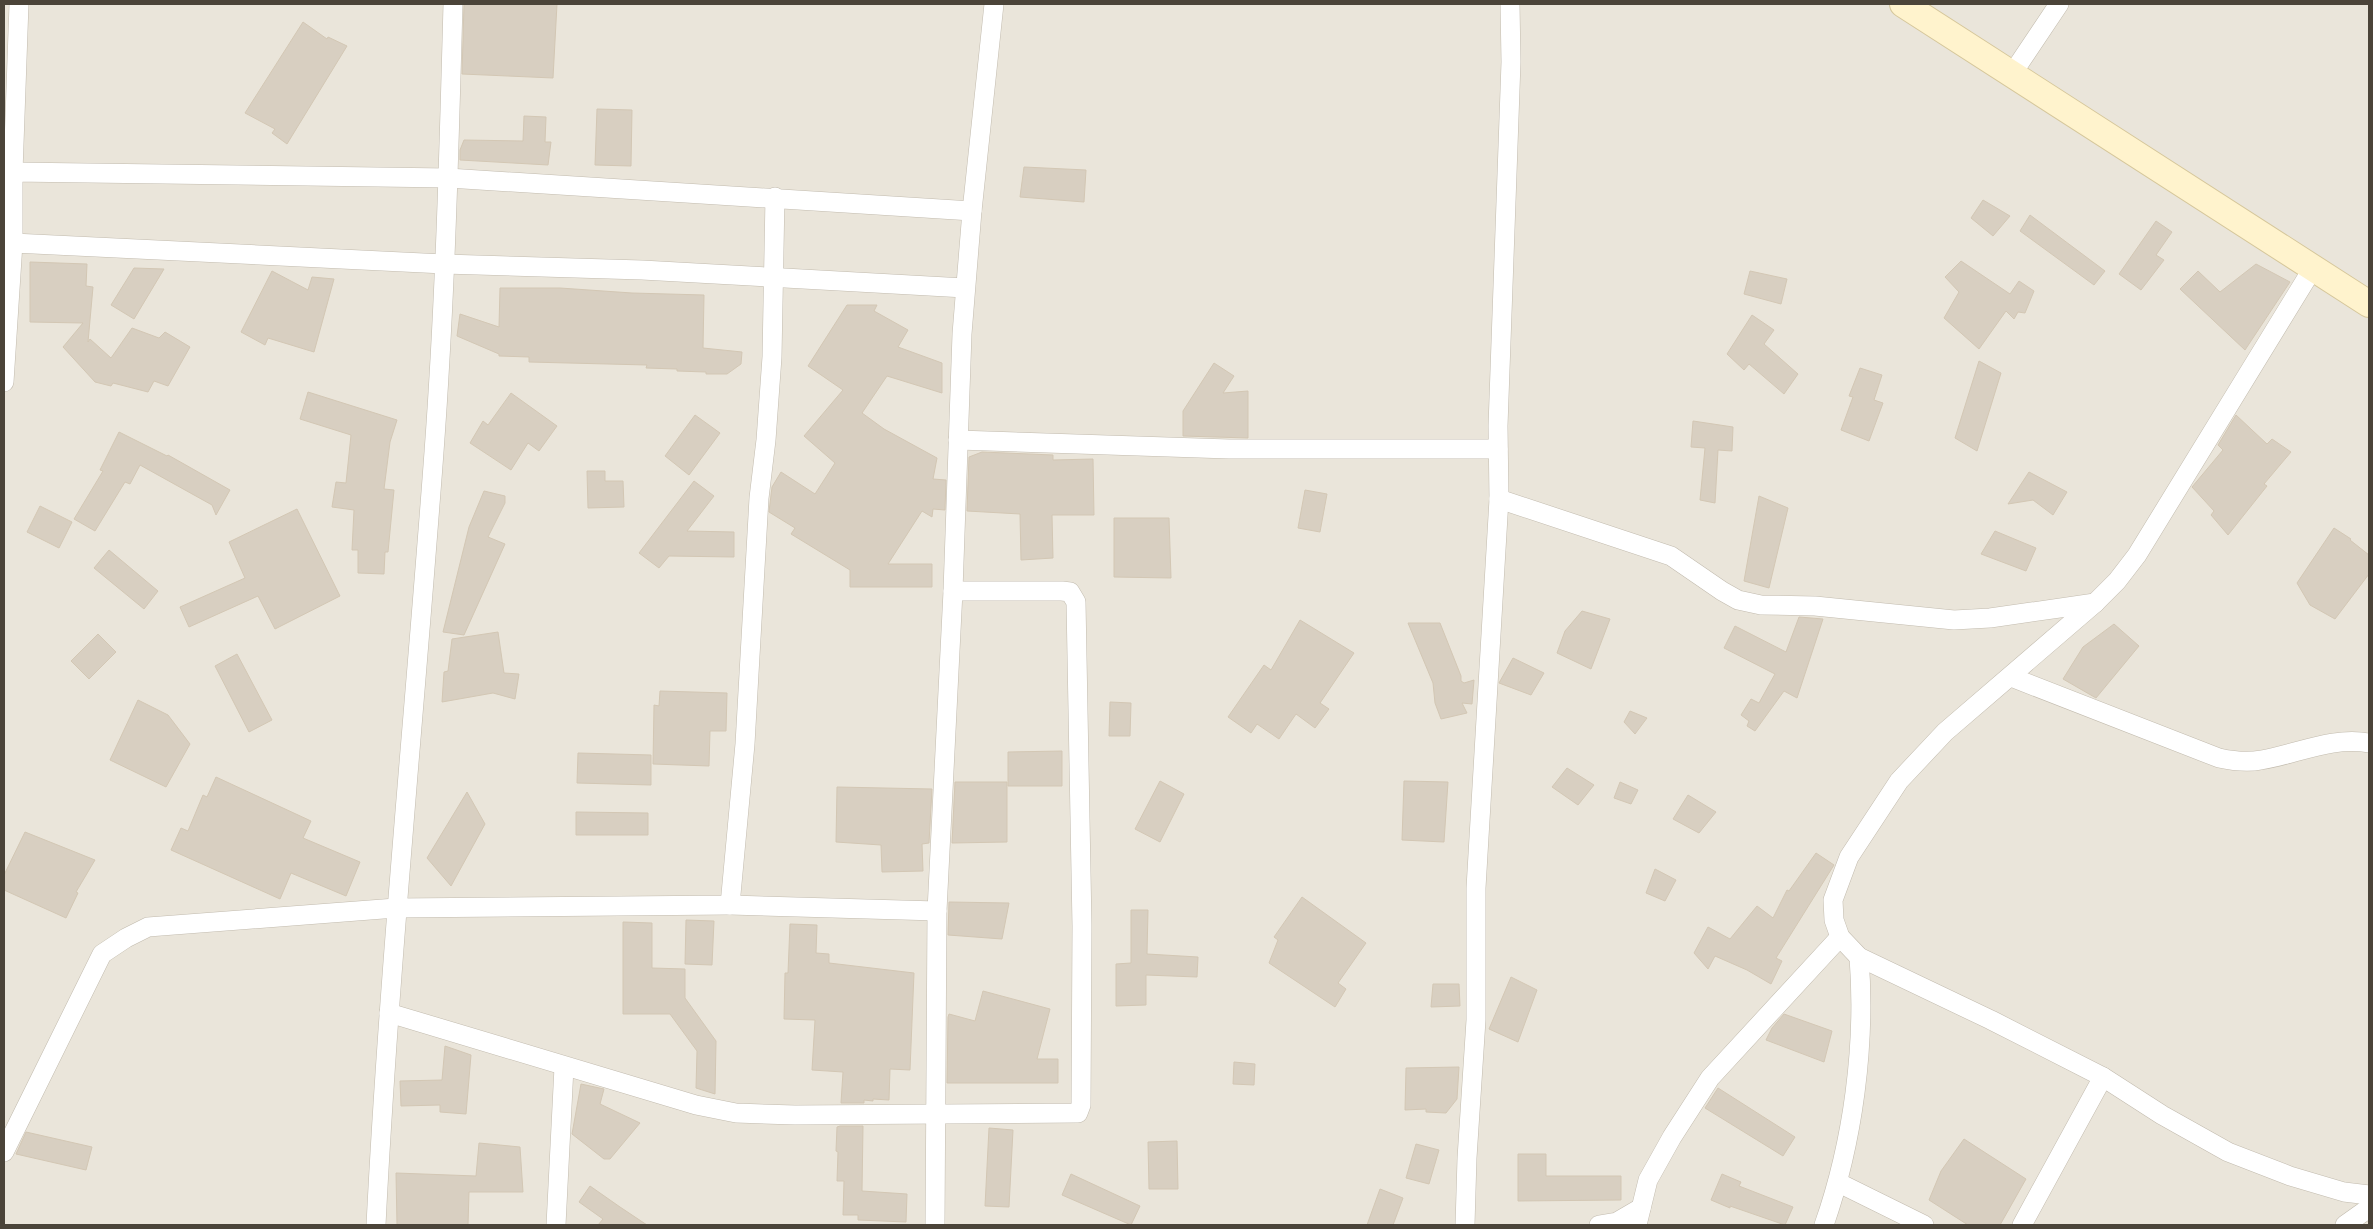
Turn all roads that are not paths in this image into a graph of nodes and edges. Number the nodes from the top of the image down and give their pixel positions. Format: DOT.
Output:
graph roads {
  1 [pos="19,4"];
  2 [pos="453,4"];
  3 [pos="994,4"];
  4 [pos="1510,4"];
  5 [pos="1905,4"];
  6 [pos="2058,4"];
  7 [pos="2012,74"];
  8 [pos="8,173"];
  9 [pos="448,178"];
  10 [pos="775,197"];
  11 [pos="972,210"];
  12 [pos="8,239"];
  13 [pos="444,264"];
  14 [pos="2313,268"];
  15 [pos="772,278"];
  16 [pos="965,288"];
  17 [pos="2369,304"];
  18 [pos="4,382"];
  19 [pos="958,440"];
  20 [pos="1498,449"];
  21 [pos="1499,499"];
  22 [pos="953,591"];
  23 [pos="2095,603"];
  24 [pos="2011,677"];
  25 [pos="2369,743"];
  26 [pos="730,905"];
  27 [pos="396,908"];
  28 [pos="936,911"];
  29 [pos="1840,937"];
  30 [pos="1859,956"];
  31 [pos="389,1014"];
  32 [pos="564,1067"];
  33 [pos="2103,1077"];
  34 [pos="936,1114"];
  35 [pos="4,1152"];
  36 [pos="1839,1183"];
  37 [pos="2369,1195"];
  38 [pos="2369,1208"];
  39 [pos="1639,1217"];
  40 [pos="376,1225"];
  41 [pos="556,1225"];
  42 [pos="935,1225"];
  43 [pos="1465,1225"];
  44 [pos="1599,1225"];
  45 [pos="1824,1225"];
  46 [pos="1924,1225"];
  47 [pos="2022,1225"];
  48 [pos="2345,1225"];
  1 -- 8 [label="street"];
  2 -- 9 [label="street"];
  3 -- 11 [label="street"];
  4 -- 20 [label="street"];
  5 -- 7 [label="main road"];
  6 -- 7 [label="street"];
  7 -- 14 [label="main road"];
  8 -- 9 [label="street"];
  8 -- 12 [label="street"];
  9 -- 10 [label="street"];
  9 -- 13 [label="street"];
  10 -- 11 [label="street"];
  10 -- 15 [label="street"];
  11 -- 16 [label="street"];
  12 -- 13 [label="street"];
  12 -- 18 [label="street"];
  13 -- 15 [label="street"];
  13 -- 27 [label="street"];
  14 -- 17 [label="main road"];
  14 -- 23 [label="street"];
  15 -- 16 [label="street"];
  15 -- 26 [label="street"];
  16 -- 19 [label="street"];
  19 -- 20 [label="street"];
  19 -- 22 [label="street"];
  20 -- 21 [label="street"];
  21 -- 23 [label="street"];
  21 -- 43 [label="street"];
  22 -- 28 [label="street"];
  22 -- 34 [label="street"];
  23 -- 24 [label="street"];
  24 -- 25 [label="street"];
  24 -- 29 [label="street"];
  26 -- 27 [label="street"];
  26 -- 28 [label="street"];
  27 -- 31 [label="street"];
  27 -- 35 [label="street"];
  28 -- 34 [label="street"];
  29 -- 30 [label="street"];
  29 -- 39 [label="street"];
  30 -- 33 [label="street"];
  30 -- 36 [label="street"];
  31 -- 32 [label="street"];
  31 -- 40 [label="street"];
  32 -- 34 [label="street"];
  32 -- 41 [label="street"];
  33 -- 37 [label="street"];
  33 -- 47 [label="street"];
  34 -- 42 [label="street"];
  36 -- 45 [label="street"];
  36 -- 46 [label="street"];
  38 -- 48 [label="street"];
  39 -- 44 [label="street"];
}
